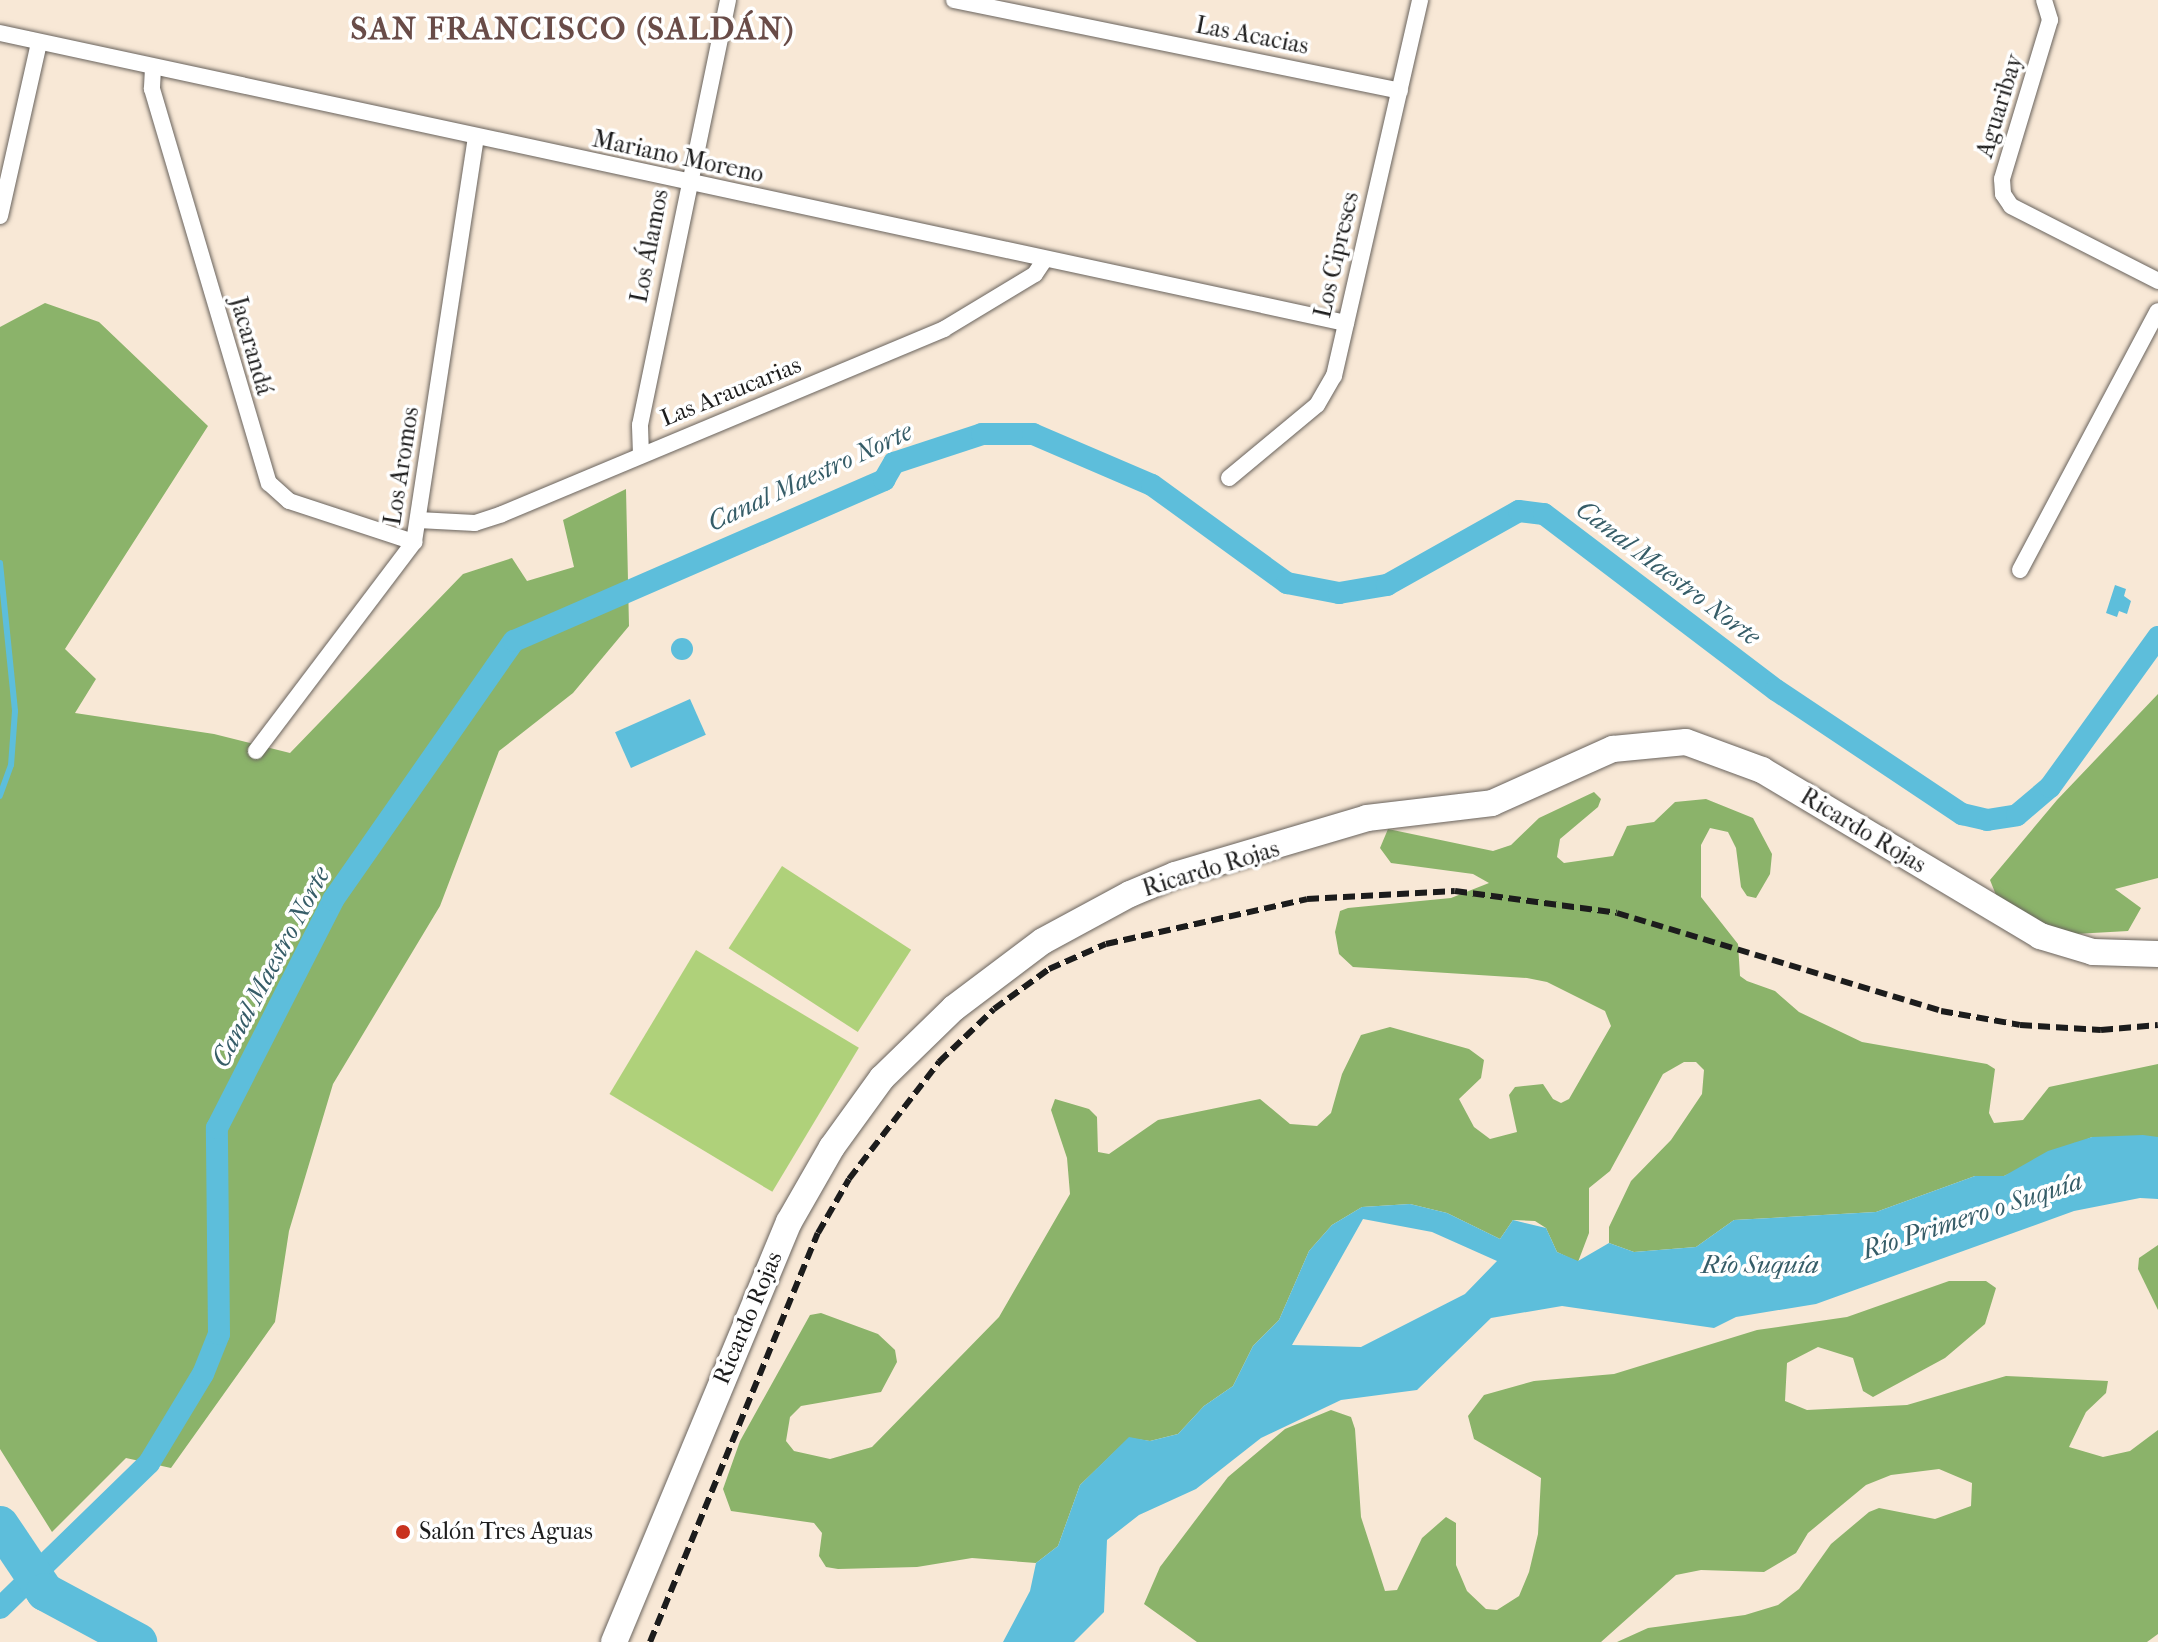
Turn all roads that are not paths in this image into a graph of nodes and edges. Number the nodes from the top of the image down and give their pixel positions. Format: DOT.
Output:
graph roads {
  1 [pos="728,0"];
  2 [pos="954,0"];
  3 [pos="1420,0"];
  4 [pos="2044,0"];
  5 [pos="0,33"];
  6 [pos="39,43"];
  7 [pos="153,68"];
  8 [pos="1400,91"];
  9 [pos="476,139"];
  10 [pos="687,184"];
  11 [pos="0,216"];
  12 [pos="1045,259"];
  13 [pos="2158,281"];
  14 [pos="2158,311"];
  15 [pos="1346,323"];
  16 [pos="641,455"];
  17 [pos="1229,478"];
  18 [pos="418,520"];
  19 [pos="414,542"];
  20 [pos="2020,570"];
  21 [pos="256,751"];
  22 [pos="2158,954"];
  23 [pos="614,1642"];
  1 -- 10 [label="street, Los Álamos"];
  2 -- 8 [label="street, Las Acacias"];
  3 -- 8 [label="street, Los Cipreses"];
  4 -- 13 [label="street, Aguaribay"];
  5 -- 6 [label="street, Mariano Moreno"];
  6 -- 7 [label="street, Mariano Moreno"];
  6 -- 11 [label="street"];
  7 -- 9 [label="street, Mariano Moreno"];
  7 -- 19 [label="street, Jacarandá"];
  8 -- 15 [label="street, Los Cipreses"];
  9 -- 10 [label="street, Mariano Moreno"];
  9 -- 18 [label="street, Los Aromos"];
  10 -- 12 [label="street, Mariano Moreno"];
  10 -- 16 [label="street, Los Álamos"];
  12 -- 15 [label="street, Mariano Moreno"];
  12 -- 16 [label="street, Las Araucarias"];
  14 -- 20 [label="street"];
  15 -- 17 [label="street, Los Cipreses"];
  16 -- 18 [label="street, Las Araucarias"];
  18 -- 19 [label="street, Los Aromos"];
  19 -- 21 [label="street, Los Aromos"];
  22 -- 23 [label="main road, Ricardo Rojas"];
}
